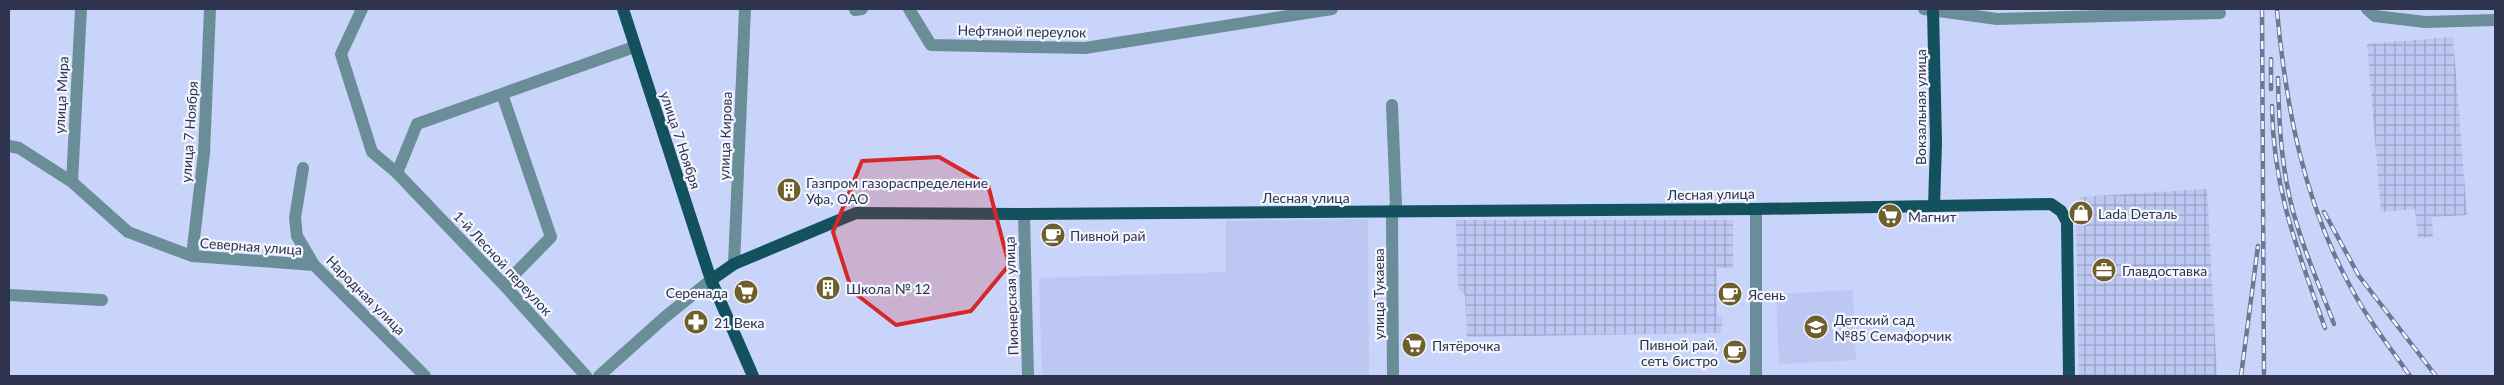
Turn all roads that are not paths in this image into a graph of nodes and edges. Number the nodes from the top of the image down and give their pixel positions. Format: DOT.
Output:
graph roads {
  1 [pos="80,9"];
  2 [pos="210,9"];
  3 [pos="362,9"];
  4 [pos="623,9"];
  5 [pos="745,9"];
  6 [pos="909,9"];
  7 [pos="1332,9"];
  8 [pos="2367,9"];
  9 [pos="1930,10"];
  10 [pos="2220,13"];
  11 [pos="2495,20"];
  12 [pos="634,46"];
  13 [pos="502,94"];
  14 [pos="1392,105"];
  15 [pos="9,146"];
  16 [pos="303,168"];
  17 [pos="396,172"];
  18 [pos="72,182"];
  19 [pos="1934,206"];
  20 [pos="1756,209"];
  21 [pos="1392,212"];
  22 [pos="1024,214"];
  23 [pos="192,256"];
  24 [pos="734,264"];
  25 [pos="314,265"];
  26 [pos="711,280"];
  27 [pos="504,285"];
  28 [pos="9,295"];
  29 [pos="102,300"];
  30 [pos="426,376"];
  31 [pos="586,376"];
  32 [pos="599,376"];
  33 [pos="753,376"];
  34 [pos="1028,376"];
  35 [pos="1393,376"];
  36 [pos="1756,376"];
  37 [pos="2069,376"];
  1 -- 18 [label="street, улица Мира"];
  2 -- 23 [label="street, улица 7 Ноября"];
  3 -- 17 [label="street, 1-й Лесной переулок"];
  4 -- 12 [label="main road, улица 7 Ноября"];
  5 -- 24 [label="street, улица Кирова"];
  6 -- 7 [label="street, Нефтяной переулок"];
  8 -- 11 [label="street"];
  9 -- 10 [label="street"];
  9 -- 19 [label="main road, Вокзальная улица"];
  12 -- 13 [label="street"];
  12 -- 26 [label="main road, улица 7 Ноября"];
  13 -- 17 [label="street"];
  13 -- 27 [label="street"];
  14 -- 21 [label="street, улица Тукаева"];
  15 -- 18 [label="street, Северная улица"];
  16 -- 25 [label="street, Народная улица"];
  17 -- 27 [label="street, 1-й Лесной переулок"];
  18 -- 23 [label="street, Северная улица"];
  19 -- 20 [label="main road, Лесная улица"];
  19 -- 37 [label="main road, Лесная улица"];
  20 -- 21 [label="main road, Лесная улица"];
  20 -- 36 [label="street"];
  21 -- 22 [label="main road, Лесная улица"];
  21 -- 35 [label="street, улица Тукаева"];
  22 -- 24 [label="main road, Лесная улица"];
  22 -- 34 [label="street, Пионерская улица"];
  23 -- 25 [label="street, Северная улица"];
  24 -- 26 [label="main road, Лесная улица"];
  25 -- 30 [label="street, Народная улица"];
  26 -- 32 [label="street, Лесная улица"];
  26 -- 33 [label="main road, улица 7 Ноября"];
  27 -- 31 [label="street, 1-й Лесной переулок"];
  28 -- 29 [label="street"];
}
